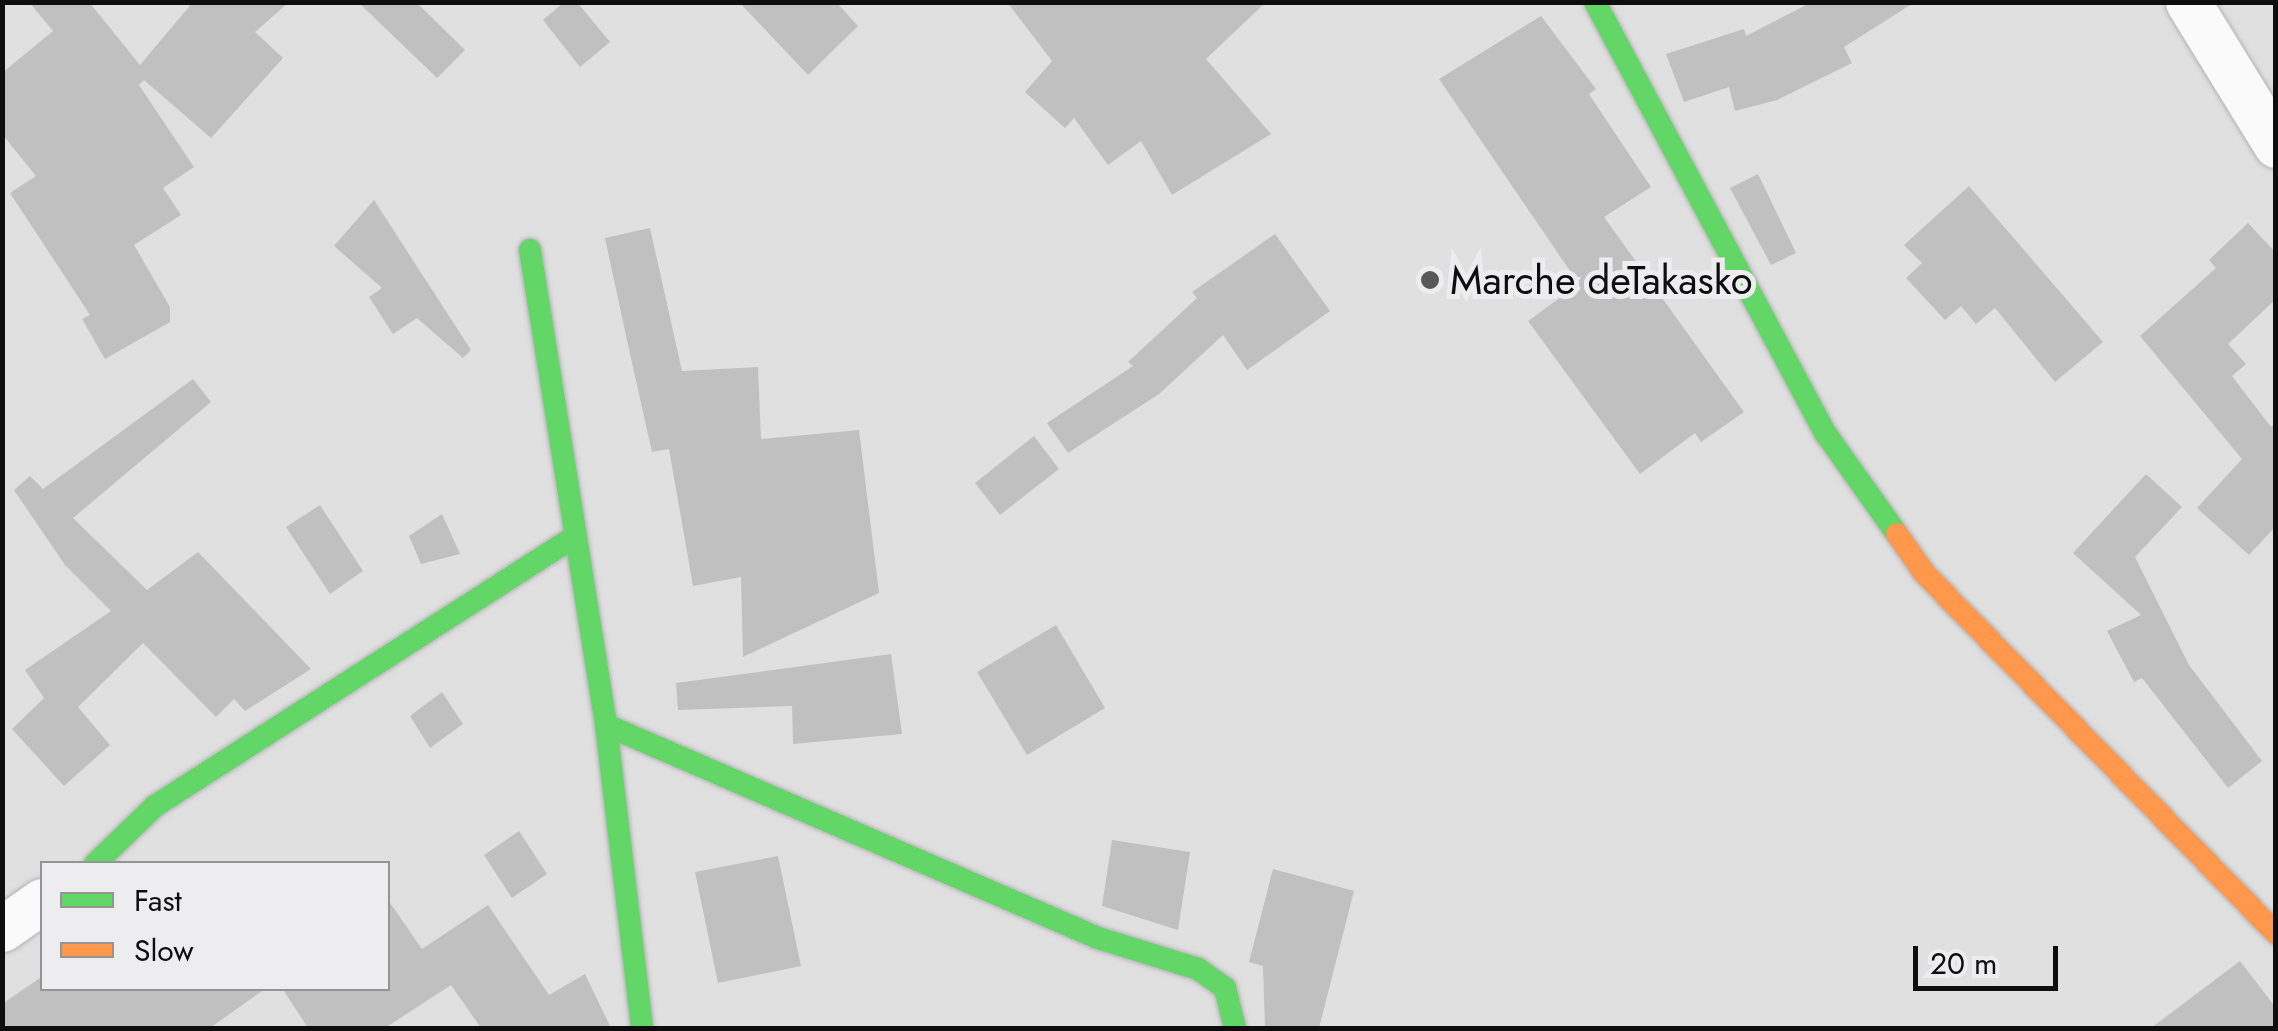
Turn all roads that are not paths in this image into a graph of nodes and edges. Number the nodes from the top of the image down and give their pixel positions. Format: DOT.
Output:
graph roads {
  1 [pos="2188,2"];
  2 [pos="1603,6"];
  3 [pos="2276,144"];
  4 [pos="530,250"];
  5 [pos="575,536"];
  6 [pos="606,725"];
  7 [pos="97,861"];
  8 [pos="40,902"];
  9 [pos="2,929"];
  10 [pos="2276,932"];
  11 [pos="642,1028"];
  12 [pos="1235,1028"];
  1 -- 3 [label="street"];
  2 -- 10 [label="street"];
  4 -- 5 [label="street"];
  5 -- 6 [label="street"];
  5 -- 7 [label="street"];
  6 -- 11 [label="street"];
  6 -- 12 [label="street"];
  8 -- 9 [label="street"];
}
